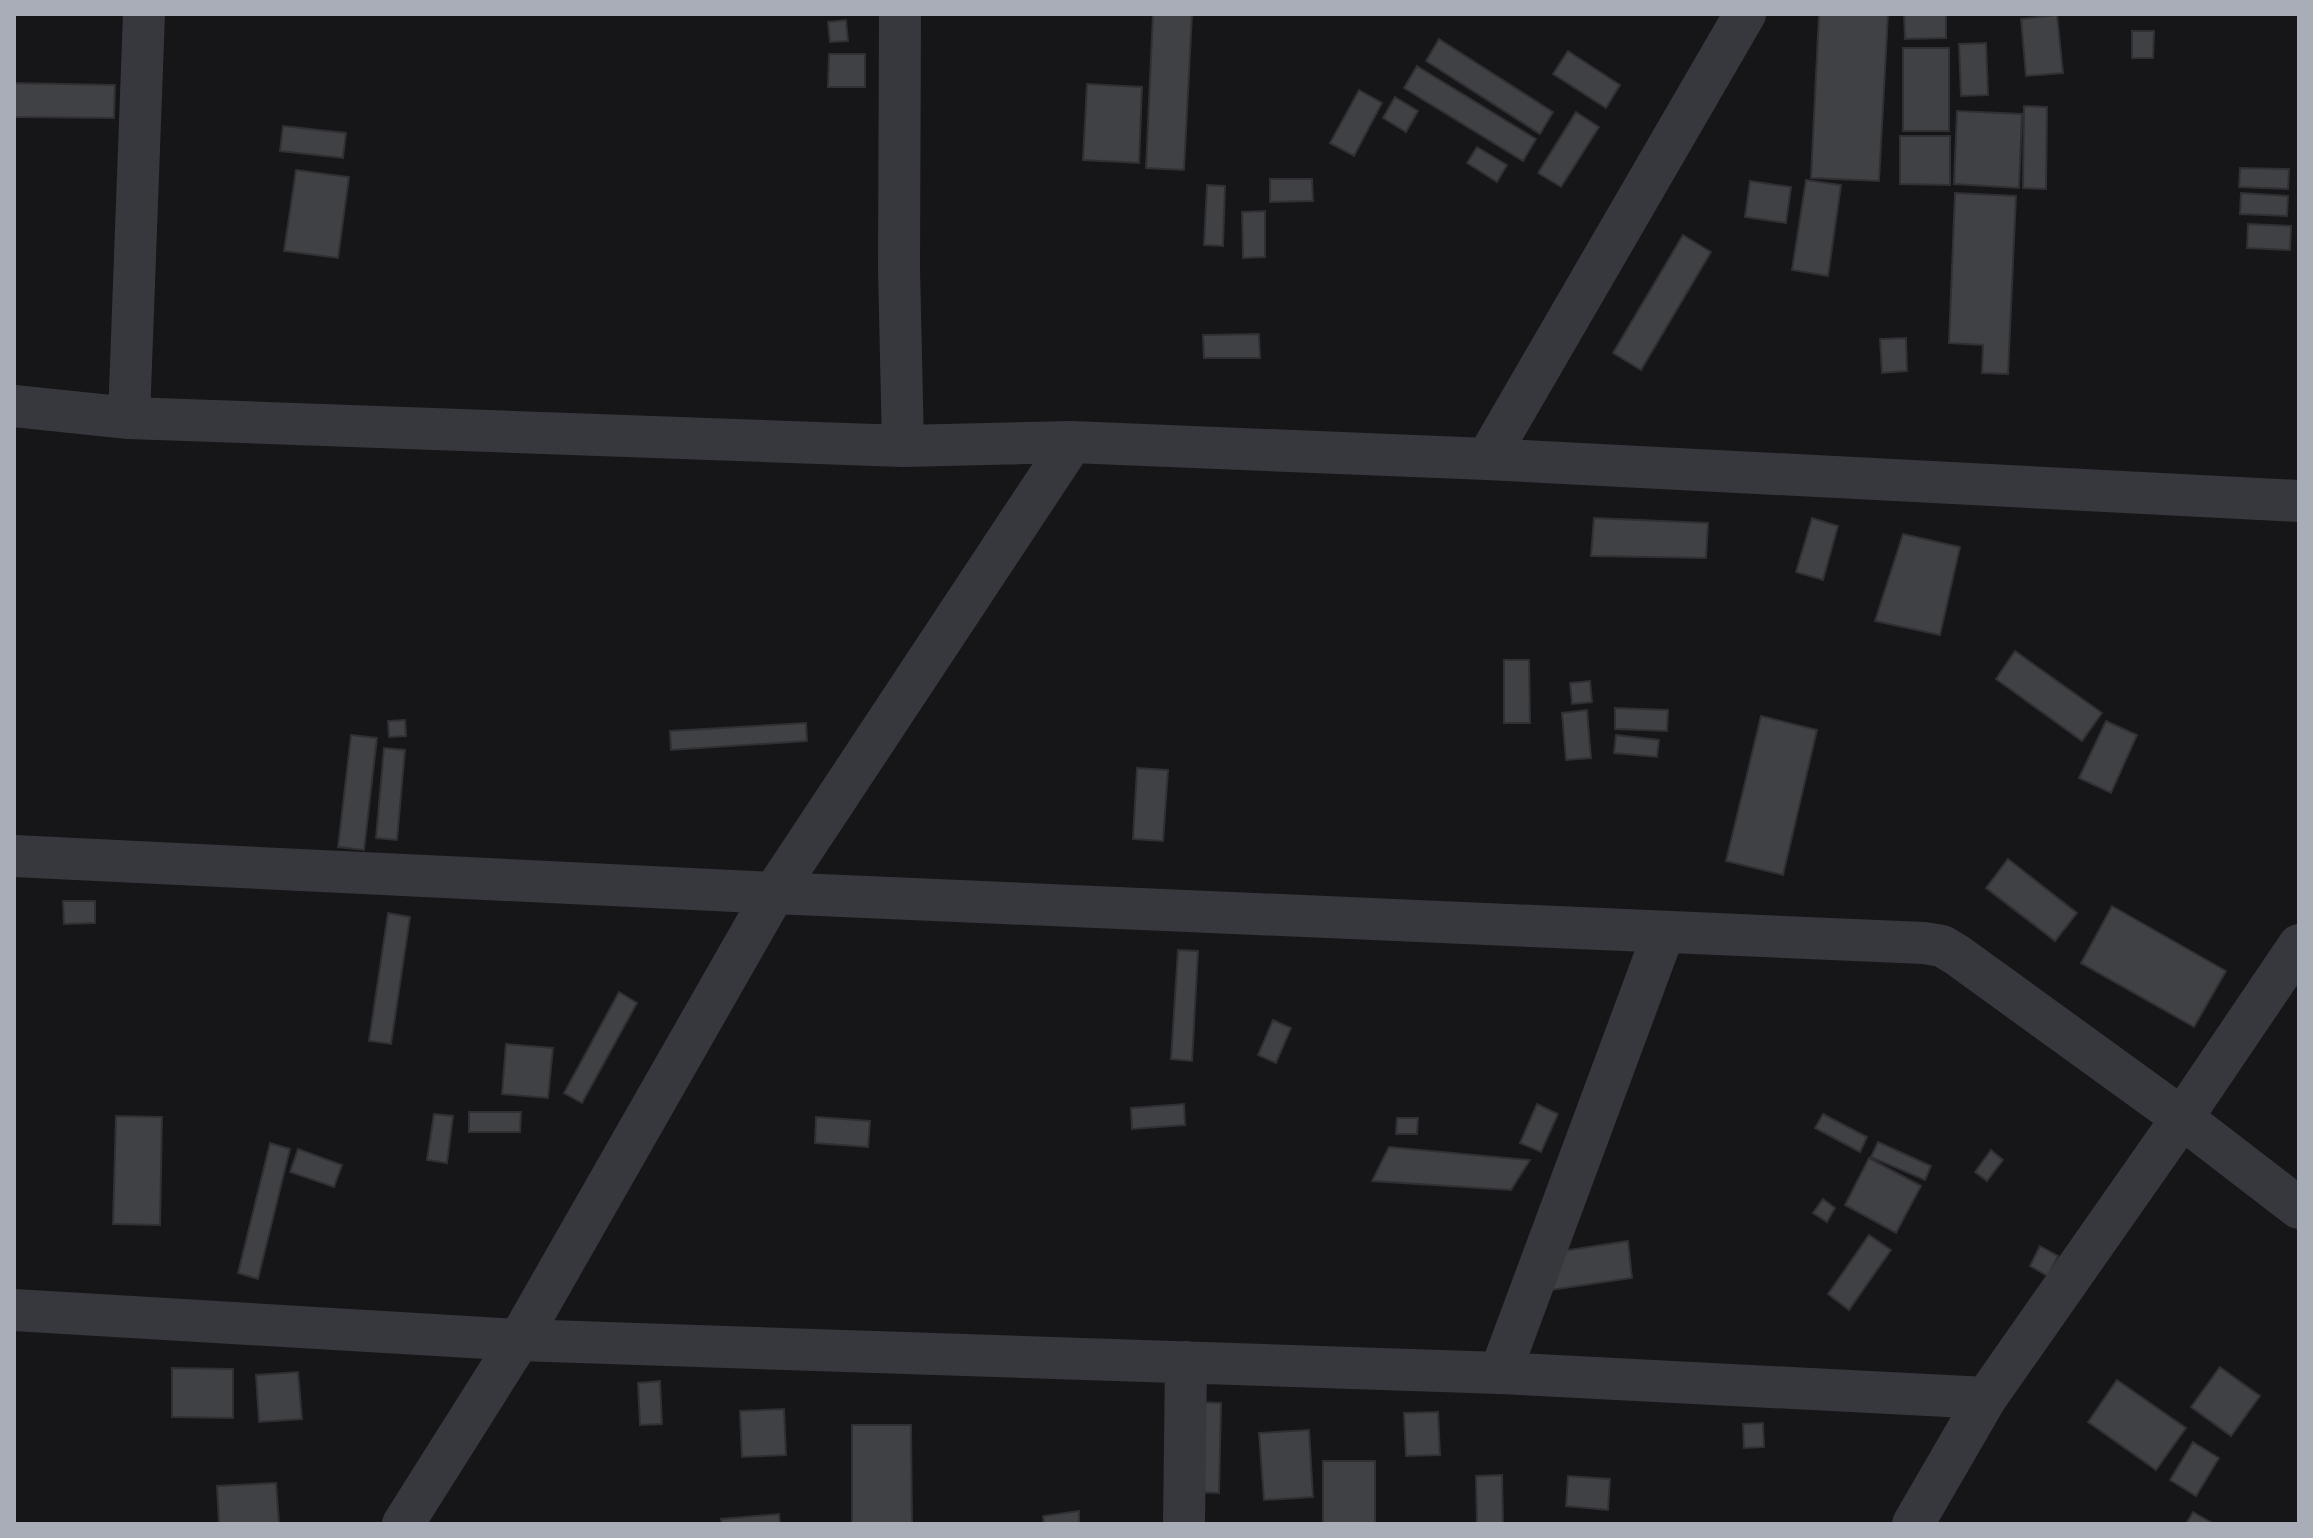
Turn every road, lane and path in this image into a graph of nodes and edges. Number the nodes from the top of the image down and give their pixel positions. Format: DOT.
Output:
graph roads {
  1 [pos="144,14"];
  2 [pos="900,14"];
  3 [pos="1745,14"];
  4 [pos="14,406"];
  5 [pos="129,418"];
  6 [pos="1072,442"];
  7 [pos="903,446"];
  8 [pos="1487,459"];
  9 [pos="2299,501"];
  10 [pos="14,856"];
  11 [pos="774,893"];
  12 [pos="1664,932"];
  13 [pos="2299,945"];
  14 [pos="2182,1118"];
  15 [pos="2299,1208"];
  16 [pos="14,1310"];
  17 [pos="519,1340"];
  18 [pos="1186,1362"];
  19 [pos="1500,1373"];
  20 [pos="1986,1398"];
  21 [pos="403,1524"];
  22 [pos="1184,1524"];
  23 [pos="1913,1524"];
  1 -- 5 [label="street"];
  2 -- 7 [label="street"];
  3 -- 8 [label="street"];
  4 -- 5 [label="street"];
  5 -- 7 [label="street"];
  6 -- 7 [label="street"];
  6 -- 8 [label="street"];
  6 -- 11 [label="street"];
  8 -- 9 [label="street"];
  10 -- 11 [label="street"];
  11 -- 12 [label="street"];
  11 -- 17 [label="street"];
  12 -- 14 [label="street"];
  12 -- 19 [label="street"];
  13 -- 14 [label="street"];
  14 -- 15 [label="street"];
  14 -- 20 [label="street"];
  16 -- 17 [label="street"];
  17 -- 18 [label="street"];
  17 -- 21 [label="street"];
  18 -- 19 [label="street"];
  18 -- 22 [label="street"];
  19 -- 20 [label="street"];
  20 -- 23 [label="street"];
}
